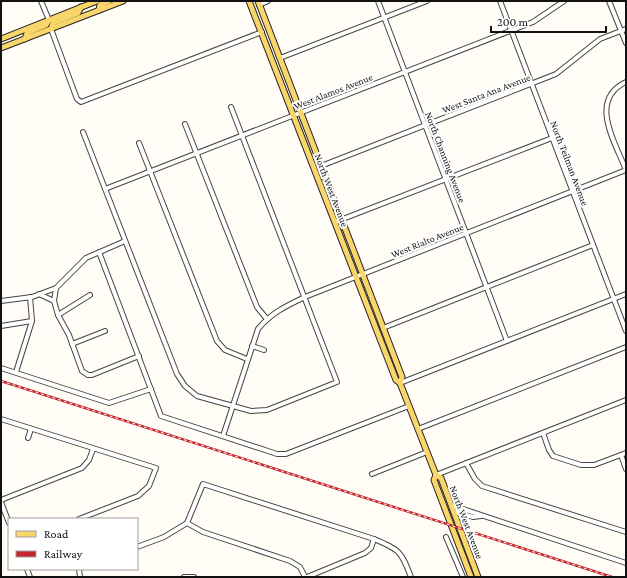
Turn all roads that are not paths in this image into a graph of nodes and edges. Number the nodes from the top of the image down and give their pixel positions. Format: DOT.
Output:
graph roads {
  1 [pos="41,1"];
  2 [pos="97,1"];
  3 [pos="109,1"];
  4 [pos="123,1"];
  5 [pos="248,1"];
  6 [pos="268,1"];
  7 [pos="378,1"];
  8 [pos="426,1"];
  9 [pos="500,1"];
  10 [pos="564,1"];
  11 [pos="609,1"];
  12 [pos="258,3"];
  13 [pos="82,7"];
  14 [pos="98,10"];
  15 [pos="384,18"];
  16 [pos="48,20"];
  17 [pos="51,29"];
  18 [pos="626,29"];
  19 [pos="511,30"];
  20 [pos="621,31"];
  21 [pos="262,32"];
  22 [pos="1,38"];
  23 [pos="25,38"];
  24 [pos="626,42"];
  25 [pos="1,48"];
  26 [pos="280,58"];
  27 [pos="285,71"];
  28 [pos="405,72"];
  29 [pos="626,82"];
  30 [pos="532,84"];
  31 [pos="231,106"];
  32 [pos="300,112"];
  33 [pos="294,115"];
  34 [pos="185,124"];
  35 [pos="425,126"];
  36 [pos="83,132"];
  37 [pos="242,135"];
  38 [pos="552,138"];
  39 [pos="139,142"];
  40 [pos="196,153"];
  41 [pos="321,166"];
  42 [pos="626,170"];
  43 [pos="150,171"];
  44 [pos="445,180"];
  45 [pos="105,189"];
  46 [pos="573,191"];
  47 [pos="342,219"];
  48 [pos="335,222"];
  49 [pos="466,233"];
  50 [pos="125,242"];
  51 [pos="593,245"];
  52 [pos="99,252"];
  53 [pos="362,274"];
  54 [pos="356,277"];
  55 [pos="487,287"];
  56 [pos="56,288"];
  57 [pos="39,294"];
  58 [pos="626,294"];
  59 [pos="90,295"];
  60 [pos="30,297"];
  61 [pos="304,297"];
  62 [pos="614,299"];
  63 [pos="1,301"];
  64 [pos="54,301"];
  65 [pos="58,315"];
  66 [pos="266,318"];
  67 [pos="32,321"];
  68 [pos="1,326"];
  69 [pos="383,328"];
  70 [pos="626,331"];
  71 [pos="105,332"];
  72 [pos="507,341"];
  73 [pos="72,344"];
  74 [pos="252,346"];
  75 [pos="626,347"];
  76 [pos="264,350"];
  77 [pos="139,356"];
  78 [pos="247,359"];
  79 [pos="1,368"];
  80 [pos="16,372"];
  81 [pos="400,383"];
  82 [pos="151,389"];
  83 [pos="626,400"];
  84 [pos="233,405"];
  85 [pos="409,406"];
  86 [pos="1,419"];
  87 [pos="31,428"];
  88 [pos="418,429"];
  89 [pos="543,432"];
  90 [pos="223,436"];
  91 [pos="28,438"];
  92 [pos="93,449"];
  93 [pos="427,452"];
  94 [pos="626,453"];
  95 [pos="621,455"];
  96 [pos="466,463"];
  97 [pos="626,469"];
  98 [pos="372,474"];
  99 [pos="436,474"];
  100 [pos="440,496"];
  101 [pos="1,501"];
  102 [pos="450,505"];
  103 [pos="453,511"];
  104 [pos="481,516"];
  105 [pos="82,518"];
  106 [pos="8,520"];
  107 [pos="187,523"];
  108 [pos="626,532"];
  109 [pos="446,537"];
  110 [pos="374,539"];
  111 [pos="138,547"];
  112 [pos="626,563"];
  113 [pos="184,577"];
  114 [pos="194,577"];
  115 [pos="306,577"];
  116 [pos="411,577"];
  117 [pos="463,577"];
  118 [pos="471,577"];
  119 [pos="478,577"];
  1 -- 16 [label="street"];
  2 -- 13 [label="main road"];
  3 -- 14 [label="main road"];
  4 -- 14 [label="main road"];
  5 -- 21 [label="main road, North West Avenue"];
  6 -- 12 [label="street"];
  7 -- 15 [label="street, North Channing Avenue"];
  8 -- 15 [label="street"];
  9 -- 19 [label="street, North Teilman Avenue"];
  10 -- 19 [label="street, West Alamos Avenue"];
  11 -- 20 [label="street"];
  12 -- 26 [label="main road, North West Avenue"];
  13 -- 16 [label="main road"];
  13 -- 17 [label="main road"];
  14 -- 17 [label="main road"];
  15 -- 26 [label="street"];
  15 -- 28 [label="street, North Channing Avenue"];
  16 -- 22 [label="main road"];
  16 -- 23 [label="main road"];
  17 -- 21 [label="street"];
  17 -- 23 [label="main road"];
  18 -- 20 [label="street, West Santa Ana Avenue"];
  19 -- 28 [label="street, West Alamos Avenue"];
  19 -- 30 [label="street, North Teilman Avenue"];
  20 -- 24 [label="street"];
  20 -- 30 [label="street, West Santa Ana Avenue"];
  21 -- 27 [label="main road"];
  21 -- 33 [label="main road, North West Avenue"];
  23 -- 25 [label="main road"];
  26 -- 27 [label="main road, North West Avenue"];
  27 -- 32 [label="main road, North West Avenue"];
  28 -- 32 [label="street, West Alamos Avenue"];
  28 -- 35 [label="street, North Channing Avenue"];
  29 -- 42 [label="street"];
  30 -- 35 [label="street, West Santa Ana Avenue"];
  30 -- 38 [label="street, North Teilman Avenue"];
  31 -- 37 [label="street"];
  32 -- 33 [label="street, West Alamos Avenue"];
  32 -- 41 [label="main road, North West Avenue"];
  33 -- 37 [label="street, West Alamos Avenue"];
  33 -- 48 [label="main road, North West Avenue"];
  34 -- 40 [label="street"];
  35 -- 41 [label="street, West Santa Ana Avenue"];
  35 -- 44 [label="street, North Channing Avenue"];
  36 -- 45 [label="street"];
  37 -- 40 [label="street, West Alamos Avenue"];
  37 -- 61 [label="street"];
  38 -- 44 [label="street"];
  38 -- 46 [label="street, North Teilman Avenue"];
  39 -- 43 [label="street"];
  40 -- 43 [label="street, West Alamos Avenue"];
  40 -- 66 [label="street"];
  41 -- 47 [label="main road, North West Avenue"];
  42 -- 46 [label="street, West Rialto Avenue"];
  43 -- 45 [label="street, West Alamos Avenue"];
  43 -- 78 [label="street"];
  44 -- 47 [label="street"];
  44 -- 49 [label="street, North Channing Avenue"];
  45 -- 50 [label="street"];
  46 -- 49 [label="street, West Rialto Avenue"];
  46 -- 51 [label="street, North Teilman Avenue"];
  47 -- 48 [label="street"];
  47 -- 53 [label="main road, North West Avenue"];
  48 -- 54 [label="main road, North West Avenue"];
  49 -- 53 [label="street, West Rialto Avenue"];
  49 -- 55 [label="street, North Channing Avenue"];
  50 -- 52 [label="street"];
  50 -- 84 [label="street"];
  51 -- 55 [label="street"];
  51 -- 62 [label="street, North Teilman Avenue"];
  52 -- 56 [label="street"];
  52 -- 77 [label="street"];
  53 -- 54 [label="street, West Rialto Avenue"];
  53 -- 69 [label="main road, North West Avenue"];
  54 -- 61 [label="street, West Rialto Avenue"];
  54 -- 81 [label="main road, North West Avenue"];
  55 -- 69 [label="street"];
  55 -- 72 [label="street, North Channing Avenue"];
  56 -- 57 [label="street"];
  56 -- 64 [label="street"];
  57 -- 60 [label="street"];
  57 -- 64 [label="street"];
  58 -- 62 [label="street"];
  59 -- 65 [label="street"];
  60 -- 63 [label="street"];
  60 -- 67 [label="street"];
  61 -- 66 [label="street, West Rialto Avenue"];
  61 -- 84 [label="street"];
  62 -- 70 [label="street, North Teilman Avenue"];
  62 -- 72 [label="street"];
  64 -- 65 [label="street"];
  65 -- 73 [label="street"];
  66 -- 74 [label="street, West Rialto Avenue"];
  67 -- 68 [label="street"];
  67 -- 80 [label="street"];
  69 -- 81 [label="main road, North West Avenue"];
  71 -- 73 [label="street"];
  72 -- 81 [label="street"];
  73 -- 77 [label="street"];
  74 -- 76 [label="street"];
  74 -- 78 [label="street, West Rialto Avenue"];
  75 -- 88 [label="street"];
  77 -- 82 [label="street"];
  78 -- 84 [label="street, West Rialto Avenue"];
  79 -- 80 [label="street"];
  80 -- 82 [label="street"];
  81 -- 85 [label="main road, North West Avenue"];
  82 -- 90 [label="street"];
  83 -- 89 [label="street"];
  84 -- 90 [label="street, West Rialto Avenue"];
  85 -- 88 [label="main road, North West Avenue"];
  85 -- 90 [label="street"];
  86 -- 87 [label="street"];
  87 -- 91 [label="street"];
  87 -- 92 [label="street"];
  88 -- 93 [label="main road, North West Avenue"];
  89 -- 95 [label="street"];
  89 -- 96 [label="street"];
  92 -- 101 [label="street"];
  92 -- 105 [label="street"];
  93 -- 98 [label="street"];
  93 -- 99 [label="main road, North West Avenue"];
  94 -- 95 [label="street"];
  95 -- 97 [label="street"];
  96 -- 99 [label="street"];
  96 -- 108 [label="street"];
  99 -- 100 [label="main road, North West Avenue"];
  99 -- 102 [label="main road, North West Avenue"];
  100 -- 103 [label="main road"];
  100 -- 118 [label="main road, North West Avenue"];
  101 -- 106 [label="street"];
  102 -- 103 [label="main road, North West Avenue"];
  102 -- 104 [label="street"];
  103 -- 104 [label="street"];
  103 -- 119 [label="main road, North West Avenue"];
  104 -- 112 [label="street"];
  107 -- 110 [label="street"];
  107 -- 111 [label="street"];
  107 -- 115 [label="street"];
  109 -- 117 [label="street"];
  110 -- 115 [label="street"];
  110 -- 116 [label="street"];
  113 -- 114 [label="street"];
}
